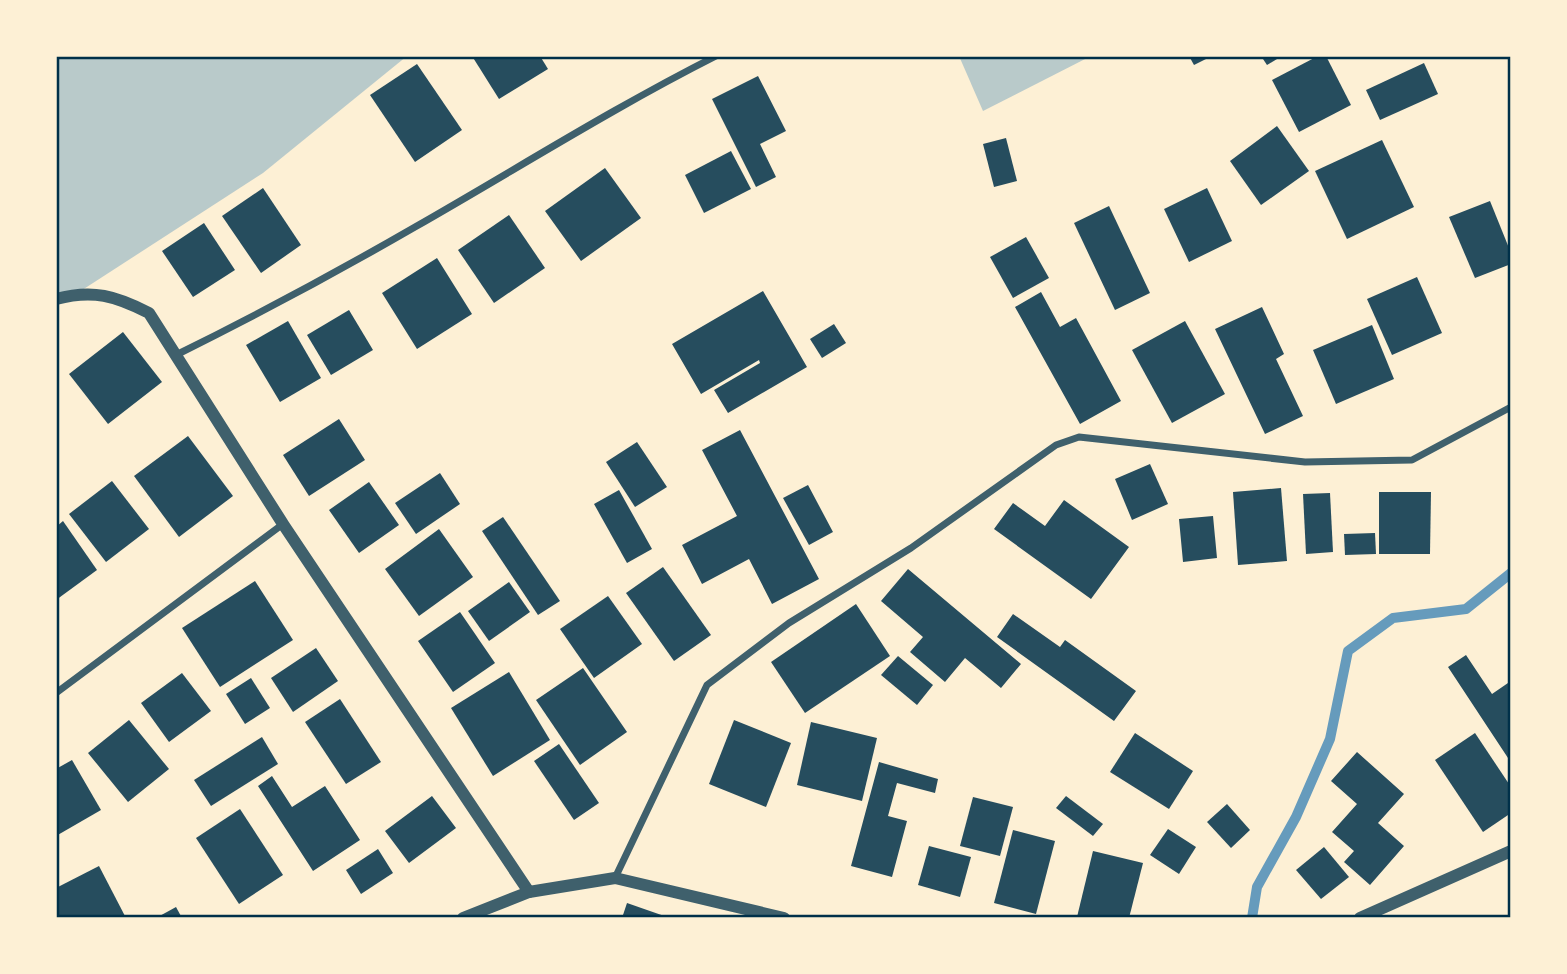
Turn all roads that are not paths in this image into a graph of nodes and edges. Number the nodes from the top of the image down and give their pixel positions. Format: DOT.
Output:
graph roads {
  1 [pos="716,56"];
  2 [pos="56,299"];
  3 [pos="176,355"];
  4 [pos="1511,407"];
  5 [pos="283,524"];
  6 [pos="56,694"];
  7 [pos="1511,851"];
  8 [pos="615,878"];
  9 [pos="529,892"];
  10 [pos="463,918"];
  11 [pos="784,918"];
  12 [pos="1360,918"];
  1 -- 3 [label="street"];
  2 -- 3 [label="street"];
  3 -- 5 [label="street"];
  4 -- 8 [label="street"];
  5 -- 6 [label="street"];
  5 -- 9 [label="street"];
  7 -- 12 [label="street"];
  8 -- 9 [label="street"];
  8 -- 11 [label="street"];
  9 -- 10 [label="street"];
}
